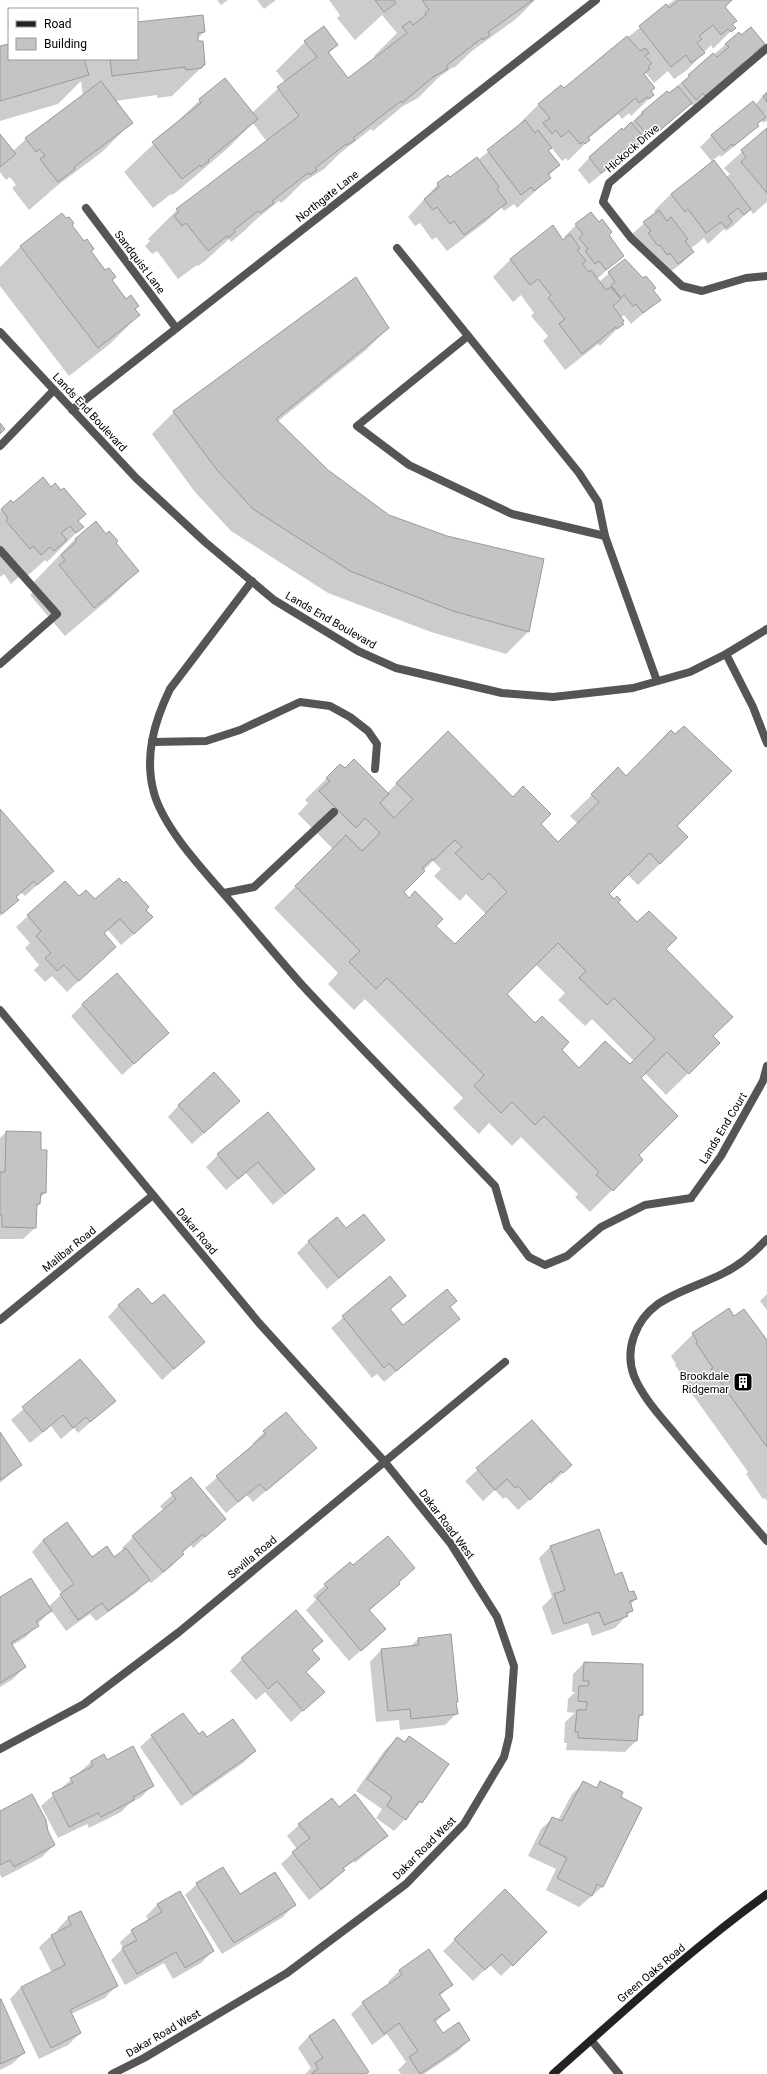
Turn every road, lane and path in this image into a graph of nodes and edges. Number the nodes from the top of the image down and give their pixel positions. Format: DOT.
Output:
graph roads {
  1 [pos="596,0"];
  2 [pos="767,48"];
  3 [pos="86,208"];
  4 [pos="397,248"];
  5 [pos="767,276"];
  6 [pos="176,328"];
  7 [pos="0,332"];
  8 [pos="468,336"];
  9 [pos="54,390"];
  10 [pos="72,410"];
  11 [pos="0,446"];
  12 [pos="605,536"];
  13 [pos="0,550"];
  14 [pos="252,581"];
  15 [pos="767,629"];
  16 [pos="726,654"];
  17 [pos="0,664"];
  18 [pos="657,681"];
  19 [pos="152,742"];
  20 [pos="767,743"];
  21 [pos="375,769"];
  22 [pos="334,812"];
  23 [pos="224,894"];
  24 [pos="0,1010"];
  25 [pos="767,1066"];
  26 [pos="153,1195"];
  27 [pos="767,1239"];
  28 [pos="0,1320"];
  29 [pos="505,1362"];
  30 [pos="384,1461"];
  31 [pos="767,1541"];
  32 [pos="0,1749"];
  33 [pos="767,1894"];
  34 [pos="591,2040"];
  35 [pos="112,2074"];
  36 [pos="553,2074"];
  37 [pos="619,2074"];
  1 -- 6 [label="street, Northgate Lane"];
  2 -- 5 [label="street, Hickock Drive"];
  3 -- 6 [label="street, Sandquist Lane"];
  4 -- 8 [label="street"];
  6 -- 10 [label="street, Northgate Lane"];
  7 -- 9 [label="street, Lands End Boulevard"];
  8 -- 12 [label="street"];
  8 -- 12 [label="street"];
  9 -- 10 [label="street, Lands End Boulevard"];
  9 -- 11 [label="street"];
  10 -- 14 [label="street, Lands End Boulevard"];
  12 -- 18 [label="street"];
  13 -- 17 [label="street"];
  14 -- 18 [label="street, Lands End Boulevard"];
  14 -- 19 [label="street"];
  15 -- 16 [label="street, Lands End Boulevard"];
  16 -- 18 [label="street, Lands End Boulevard"];
  16 -- 20 [label="street"];
  19 -- 21 [label="street"];
  19 -- 23 [label="street"];
  22 -- 23 [label="street"];
  23 -- 25 [label="street, Lands End Court"];
  24 -- 26 [label="street, Dakar Road"];
  26 -- 28 [label="street, Malibar Road"];
  26 -- 30 [label="street, Dakar Road"];
  27 -- 31 [label="street"];
  29 -- 30 [label="street, Sevilla Road"];
  30 -- 32 [label="street, Sevilla Road"];
  30 -- 35 [label="street, Dakar Road West"];
  33 -- 34 [label="main road, Green Oaks Road"];
  34 -- 36 [label="main road, Green Oaks Road"];
  34 -- 37 [label="street"];
}
